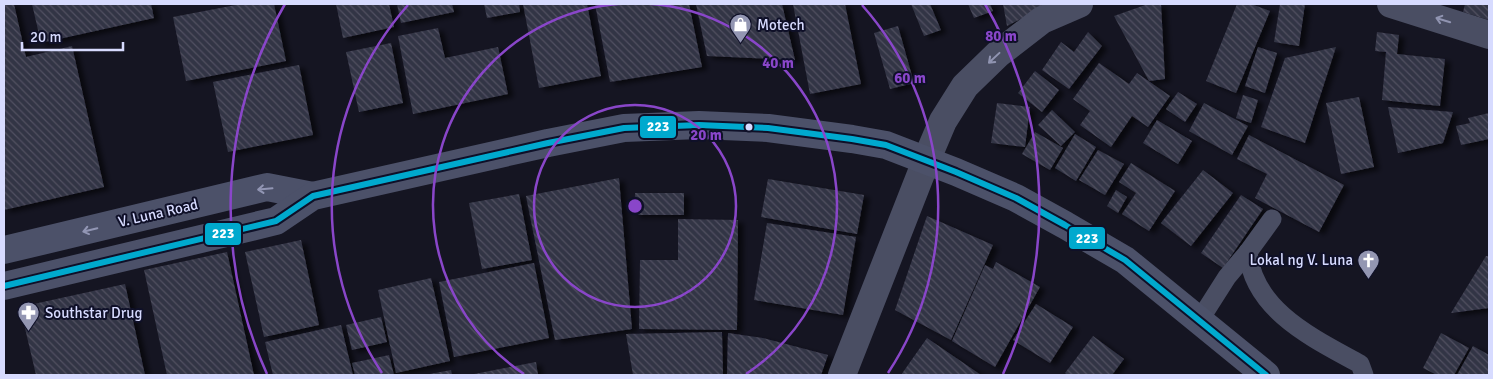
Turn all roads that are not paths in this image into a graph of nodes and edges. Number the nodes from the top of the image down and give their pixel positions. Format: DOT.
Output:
graph roads {
  1 [pos="1079,4"];
  2 [pos="1391,4"];
  3 [pos="1489,34"];
  4 [pos="926,160"];
  5 [pos="313,196"];
  6 [pos="1272,219"];
  7 [pos="4,250"];
  8 [pos="1248,252"];
  9 [pos="4,286"];
  10 [pos="1199,321"];
  11 [pos="842,375"];
  12 [pos="1266,375"];
  13 [pos="1364,375"];
  1 -- 4 [label="street, one-way"];
  3 -- 2 [label="street, one-way"];
  4 -- 5 [label="main road, V. Luna Road"];
  4 -- 10 [label="main road, V. Luna Road"];
  4 -- 11 [label="street"];
  5 -- 7 [label="main road, V. Luna Road, one-way"];
  5 -- 9 [label="main road, V. Luna Road"];
  6 -- 8 [label="lane"];
  8 -- 10 [label="lane"];
  8 -- 13 [label="lane"];
  10 -- 12 [label="main road, V. Luna Road"];
}
